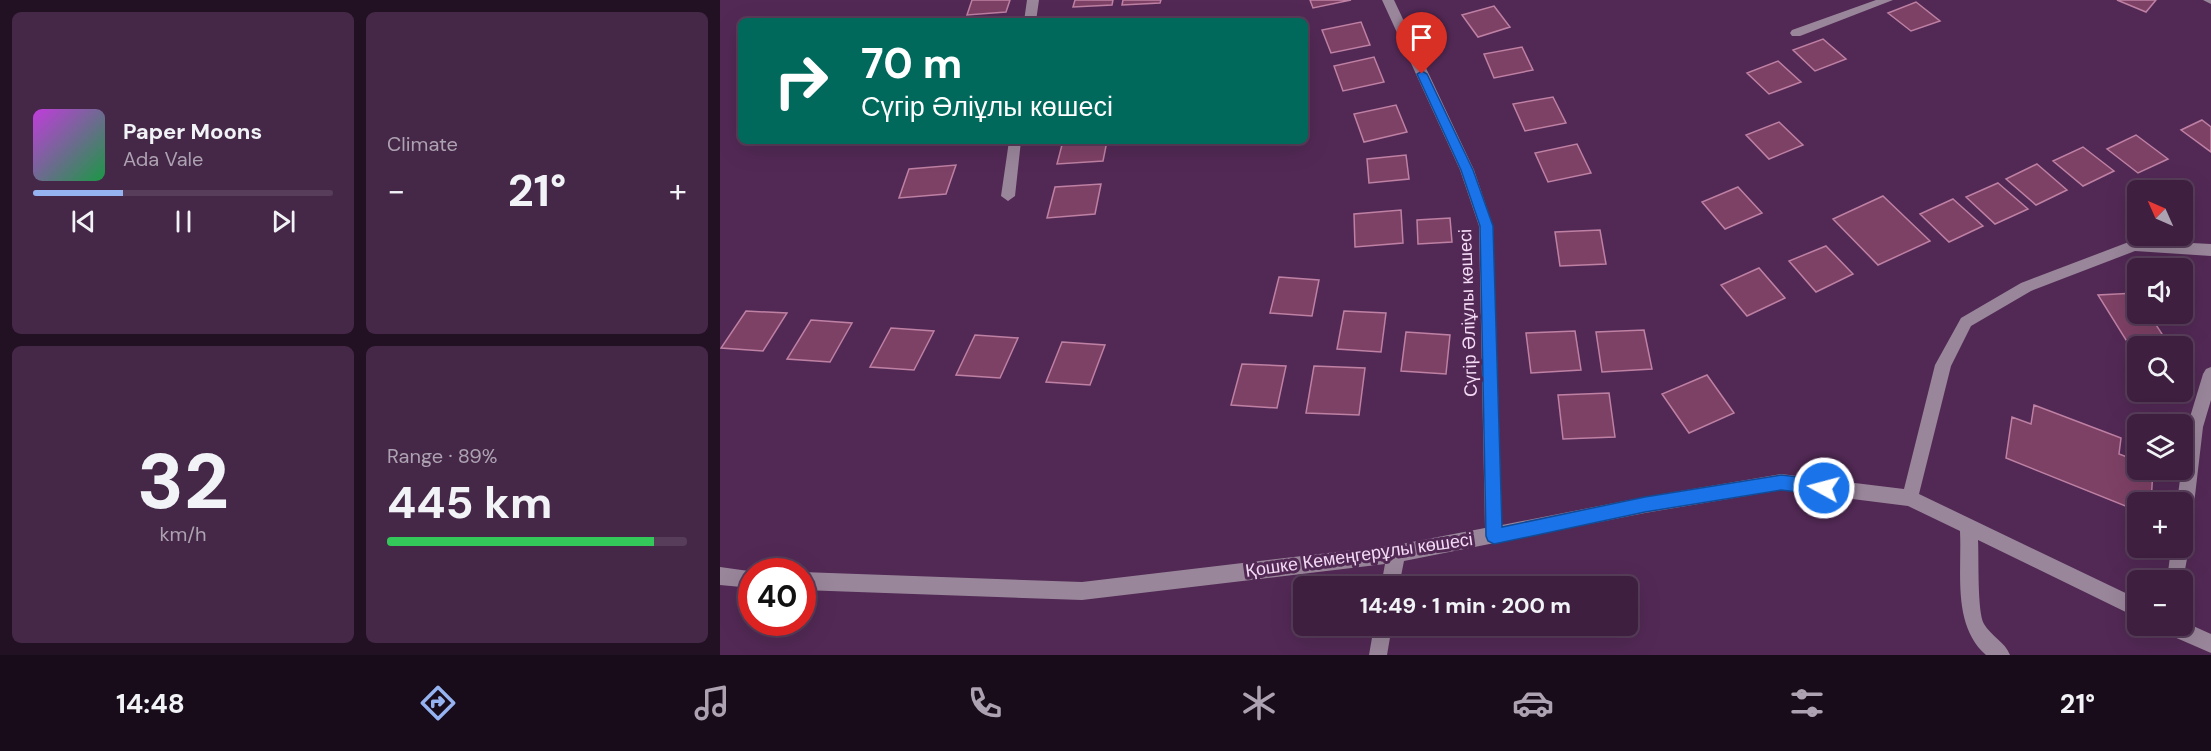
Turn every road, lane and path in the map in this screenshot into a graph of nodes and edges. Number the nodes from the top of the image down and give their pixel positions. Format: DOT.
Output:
graph roads {
  1 [pos="1033,0"];
  2 [pos="1388,0"];
  3 [pos="1887,0"];
  4 [pos="1030,18"];
  5 [pos="1796,33"];
  6 [pos="1015,144"];
  7 [pos="1008,196"];
  8 [pos="2211,250"];
  9 [pos="2211,374"];
  10 [pos="2187,492"];
  11 [pos="1910,498"];
  12 [pos="1969,526"];
  13 [pos="1494,536"];
  14 [pos="1396,554"];
  15 [pos="720,576"];
  16 [pos="1392,576"];
  17 [pos="738,578"];
  18 [pos="816,582"];
  19 [pos="2127,604"];
  20 [pos="1381,636"];
  21 [pos="2193,636"];
  22 [pos="2211,644"];
  23 [pos="1378,655"];
  24 [pos="2001,655"];
  1 -- 4 [label="street"];
  2 -- 13 [label="street, Сүгір Әліұлы көшесі"];
  3 -- 5 [label="street"];
  6 -- 7 [label="street"];
  8 -- 11 [label="street"];
  9 -- 10 [label="street"];
  11 -- 12 [label="street, Қошке Кемеңгерұлы көшесі"];
  11 -- 13 [label="street, Қошке Кемеңгерұлы көшесі"];
  12 -- 19 [label="street, Қошке Кемеңгерұлы көшесі"];
  12 -- 24 [label="street"];
  13 -- 14 [label="street, Қошке Кемеңгерұлы көшесі"];
  14 -- 16 [label="street"];
  14 -- 18 [label="street, Қошке Кемеңгерұлы көшесі"];
  15 -- 17 [label="street"];
  20 -- 23 [label="street"];
  21 -- 22 [label="street"];
}
